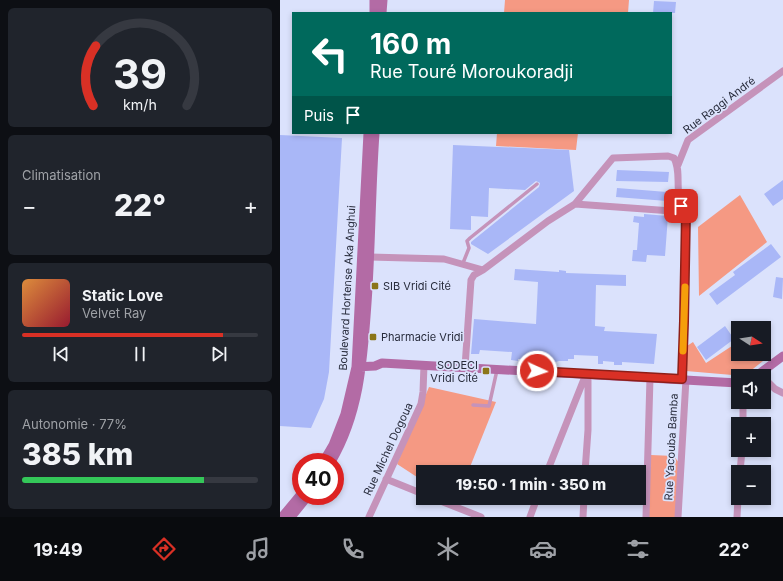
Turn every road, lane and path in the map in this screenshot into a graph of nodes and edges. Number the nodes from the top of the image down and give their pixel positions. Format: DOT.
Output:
graph roads {
  1 [pos="374,0"];
  2 [pos="382,0"];
  3 [pos="374,12"];
  4 [pos="382,12"];
  5 [pos="783,71"];
  6 [pos="368,134"];
  7 [pos="375,134"];
  8 [pos="678,165"];
  9 [pos="537,184"];
  10 [pos="575,204"];
  11 [pos="686,212"];
  12 [pos="370,257"];
  13 [pos="463,263"];
  14 [pos="483,270"];
  15 [pos="360,356"];
  16 [pos="783,356"];
  17 [pos="382,363"];
  18 [pos="424,365"];
  19 [pos="359,367"];
  20 [pos="465,367"];
  21 [pos="497,369"];
  22 [pos="769,369"];
  23 [pos="587,374"];
  24 [pos="650,378"];
  25 [pos="684,379"];
  26 [pos="731,382"];
  27 [pos="771,385"];
  28 [pos="783,393"];
  29 [pos="473,405"];
  30 [pos="328,453"];
  31 [pos="336,453"];
  32 [pos="550,465"];
  33 [pos="586,465"];
  34 [pos="386,479"];
  35 [pos="416,491"];
  36 [pos="292,505"];
  37 [pos="301,505"];
  38 [pos="451,505"];
  39 [pos="534,505"];
  40 [pos="584,505"];
  41 [pos="738,505"];
  42 [pos="282,517"];
  43 [pos="291,517"];
  44 [pos="369,517"];
  45 [pos="481,517"];
  46 [pos="530,517"];
  47 [pos="583,517"];
  48 [pos="646,517"];
  49 [pos="678,517"];
  50 [pos="737,517"];
  1 -- 3 [label="main road"];
  2 -- 4 [label="main road"];
  5 -- 8 [label="street, Rue Raggi André"];
  6 -- 15 [label="main road, Boulevard Hortense Aka Anghui"];
  7 -- 12 [label="main road, Boulevard Hortense Aka Anghui"];
  8 -- 10 [label="street"];
  8 -- 11 [label="street"];
  9 -- 13 [label="lane"];
  10 -- 11 [label="street"];
  10 -- 14 [label="street"];
  11 -- 25 [label="street, Rue Yacouba Bamba"];
  12 -- 13 [label="street"];
  12 -- 15 [label="main road, Boulevard Hortense Aka Anghui"];
  13 -- 14 [label="street"];
  14 -- 20 [label="street"];
  15 -- 17 [label="main road"];
  15 -- 19 [label="main road, Boulevard Hortense Aka Anghui"];
  16 -- 22 [label="main road"];
  17 -- 18 [label="main road"];
  17 -- 19 [label="main road"];
  18 -- 20 [label="main road"];
  18 -- 34 [label="street, Rue Michel Dogoua"];
  19 -- 30 [label="main road, Boulevard Hortense Aka Anghui"];
  19 -- 31 [label="main road, Boulevard Hortense Aka Anghui"];
  20 -- 21 [label="main road"];
  21 -- 23 [label="main road"];
  21 -- 29 [label="lane"];
  23 -- 24 [label="main road"];
  23 -- 32 [label="street"];
  23 -- 33 [label="street"];
  24 -- 25 [label="main road"];
  24 -- 48 [label="street"];
  25 -- 26 [label="main road"];
  25 -- 49 [label="street, Rue Yacouba Bamba"];
  27 -- 28 [label="street"];
  34 -- 35 [label="street"];
  34 -- 44 [label="street, Rue Michel Dogoua"];
  36 -- 42 [label="main road"];
  37 -- 43 [label="main road"];
  38 -- 45 [label="street"];
  39 -- 46 [label="street"];
  40 -- 47 [label="street"];
  41 -- 50 [label="street"];
}
